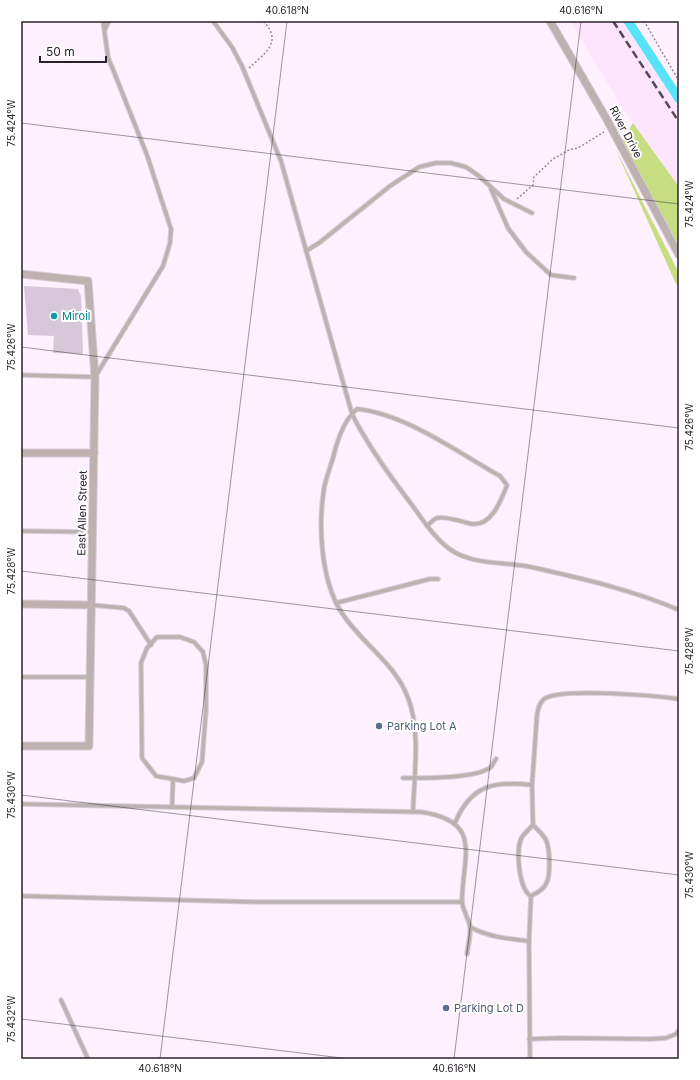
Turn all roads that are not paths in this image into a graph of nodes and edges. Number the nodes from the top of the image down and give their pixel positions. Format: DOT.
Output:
graph roads {
  1 [pos="103,21"];
  2 [pos="108,21"];
  3 [pos="213,21"];
  4 [pos="550,21"];
  5 [pos="104,30"];
  6 [pos="491,188"];
  7 [pos="532,213"];
  8 [pos="306,252"];
  9 [pos="679,256"];
  10 [pos="21,274"];
  11 [pos="574,278"];
  12 [pos="21,375"];
  13 [pos="95,377"];
  14 [pos="352,414"];
  15 [pos="21,453"];
  16 [pos="94,453"];
  17 [pos="427,526"];
  18 [pos="21,531"];
  19 [pos="92,532"];
  20 [pos="438,579"];
  21 [pos="336,603"];
  22 [pos="21,604"];
  23 [pos="91,605"];
  24 [pos="679,610"];
  25 [pos="151,644"];
  26 [pos="21,677"];
  27 [pos="90,678"];
  28 [pos="679,699"];
  29 [pos="21,746"];
  30 [pos="496,759"];
  31 [pos="403,778"];
  32 [pos="414,778"];
  33 [pos="173,780"];
  34 [pos="532,785"];
  35 [pos="21,804"];
  36 [pos="172,807"];
  37 [pos="412,812"];
  38 [pos="455,823"];
  39 [pos="533,825"];
  40 [pos="21,896"];
  41 [pos="532,896"];
  42 [pos="462,902"];
  43 [pos="470,927"];
  44 [pos="529,941"];
  45 [pos="467,954"];
  46 [pos="61,1000"];
  47 [pos="679,1030"];
  48 [pos="529,1039"];
  49 [pos="88,1059"];
  50 [pos="530,1059"];
  1 -- 5 [label="lane"];
  2 -- 5 [label="lane"];
  3 -- 8 [label="lane"];
  4 -- 9 [label="street, River Drive"];
  5 -- 13 [label="lane"];
  6 -- 7 [label="lane"];
  6 -- 8 [label="lane"];
  6 -- 11 [label="lane"];
  8 -- 14 [label="lane"];
  10 -- 13 [label="street, East Allen Street"];
  12 -- 13 [label="lane"];
  13 -- 16 [label="street, East Allen Street"];
  14 -- 17 [label="lane"];
  14 -- 17 [label="lane"];
  14 -- 21 [label="lane"];
  15 -- 16 [label="street"];
  16 -- 19 [label="street, East Allen Street"];
  17 -- 24 [label="lane"];
  18 -- 19 [label="lane"];
  19 -- 23 [label="street, East Allen Street"];
  20 -- 21 [label="lane"];
  21 -- 32 [label="lane"];
  22 -- 23 [label="street"];
  23 -- 25 [label="lane"];
  23 -- 27 [label="street, East Allen Street"];
  25 -- 33 [label="lane"];
  25 -- 33 [label="lane"];
  26 -- 27 [label="lane"];
  27 -- 29 [label="street, East Allen Street"];
  28 -- 34 [label="lane"];
  30 -- 32 [label="lane"];
  31 -- 32 [label="lane"];
  32 -- 37 [label="lane"];
  33 -- 36 [label="lane"];
  34 -- 38 [label="lane"];
  34 -- 39 [label="lane"];
  35 -- 36 [label="lane"];
  36 -- 37 [label="lane"];
  37 -- 38 [label="lane"];
  38 -- 42 [label="lane"];
  39 -- 41 [label="lane"];
  39 -- 41 [label="lane"];
  40 -- 42 [label="lane"];
  41 -- 44 [label="lane"];
  42 -- 43 [label="lane"];
  43 -- 44 [label="lane"];
  43 -- 45 [label="lane"];
  44 -- 48 [label="lane"];
  46 -- 49 [label="lane"];
  47 -- 48 [label="lane"];
  48 -- 50 [label="lane"];
}
